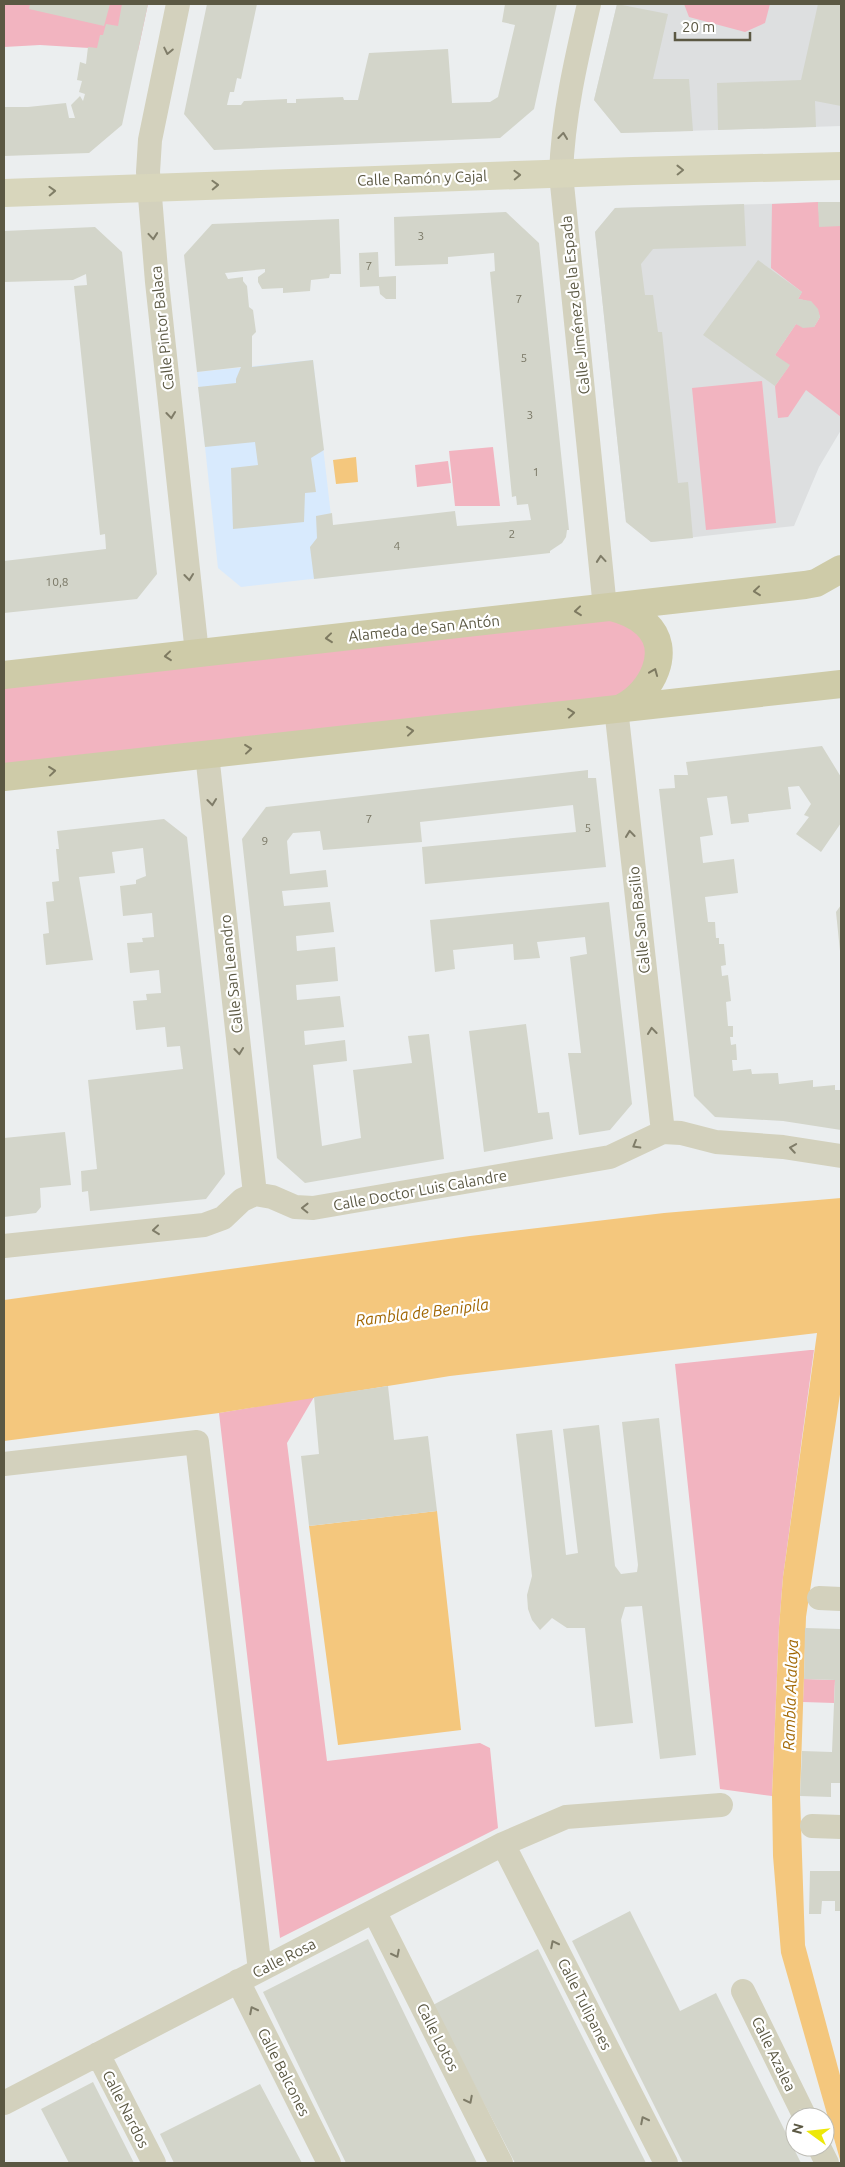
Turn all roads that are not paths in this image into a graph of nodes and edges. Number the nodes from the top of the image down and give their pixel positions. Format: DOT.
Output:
graph roads {
  1 [pos="178,4"];
  2 [pos="589,4"];
  3 [pos="841,166"];
  4 [pos="561,174"];
  5 [pos="149,187"];
  6 [pos="4,193"];
  7 [pos="841,569"];
  8 [pos="607,607"];
  9 [pos="197,653"];
  10 [pos="4,674"];
  11 [pos="841,684"];
  12 [pos="619,708"];
  13 [pos="207,754"];
  14 [pos="4,776"];
  15 [pos="663,1132"];
  16 [pos="841,1156"];
  17 [pos="254,1194"];
  18 [pos="4,1246"];
  19 [pos="4,1464"];
  20 [pos="721,1804"];
  21 [pos="812,1826"];
  22 [pos="841,1827"];
  23 [pos="503,1844"];
  24 [pos="374,1911"];
  25 [pos="260,1970"];
  26 [pos="238,1981"];
  27 [pos="743,1991"];
  28 [pos="98,2054"];
  29 [pos="8,2099"];
  30 [pos="799,2107"];
  31 [pos="154,2163"];
  32 [pos="329,2163"];
  33 [pos="501,2163"];
  34 [pos="666,2163"];
  1 -- 5 [label="street, Calle Pintor Balaca, one-way"];
  4 -- 2 [label="street, Calle Jiménez de la Espada, one-way"];
  4 -- 3 [label="main road, Calle Ramón y Cajal, one-way"];
  5 -- 4 [label="main road, Calle Ramón y Cajal, one-way"];
  8 -- 4 [label="street, Calle Jiménez de la Espada, one-way"];
  6 -- 5 [label="main road, Calle Ramón y Cajal, one-way"];
  5 -- 9 [label="street, Calle Pintor Balaca, one-way"];
  7 -- 8 [label="main road, Alameda de San Antón, one-way"];
  8 -- 9 [label="main road, Alameda de San Antón, one-way"];
  12 -- 8 [label="main road, one-way"];
  9 -- 10 [label="main road, Alameda de San Antón, one-way"];
  11 -- 12 [label="main road"];
  13 -- 12 [label="main road, one-way"];
  15 -- 12 [label="street, Calle San Basilio, one-way"];
  14 -- 13 [label="main road, one-way"];
  13 -- 17 [label="street, Calle San Leandro, one-way"];
  16 -- 15 [label="street, one-way"];
  15 -- 17 [label="street, Calle Doctor Luis Calandre, one-way"];
  17 -- 18 [label="street, one-way"];
  19 -- 25 [label="street"];
  20 -- 23 [label="street, Calle Rosa"];
  21 -- 22 [label="street"];
  23 -- 24 [label="street, Calle Rosa"];
  34 -- 23 [label="street, Calle Tulipanes, one-way"];
  24 -- 25 [label="street, Calle Rosa"];
  24 -- 33 [label="street, Calle Lotos, one-way"];
  25 -- 26 [label="street, Calle Rosa"];
  26 -- 28 [label="street, Calle Rosa"];
  32 -- 26 [label="street, Calle Balcones, one-way"];
  27 -- 30 [label="street, Calle Azalea"];
  28 -- 29 [label="street, Calle Rosa"];
  28 -- 31 [label="street, Calle Nardos"];
}
